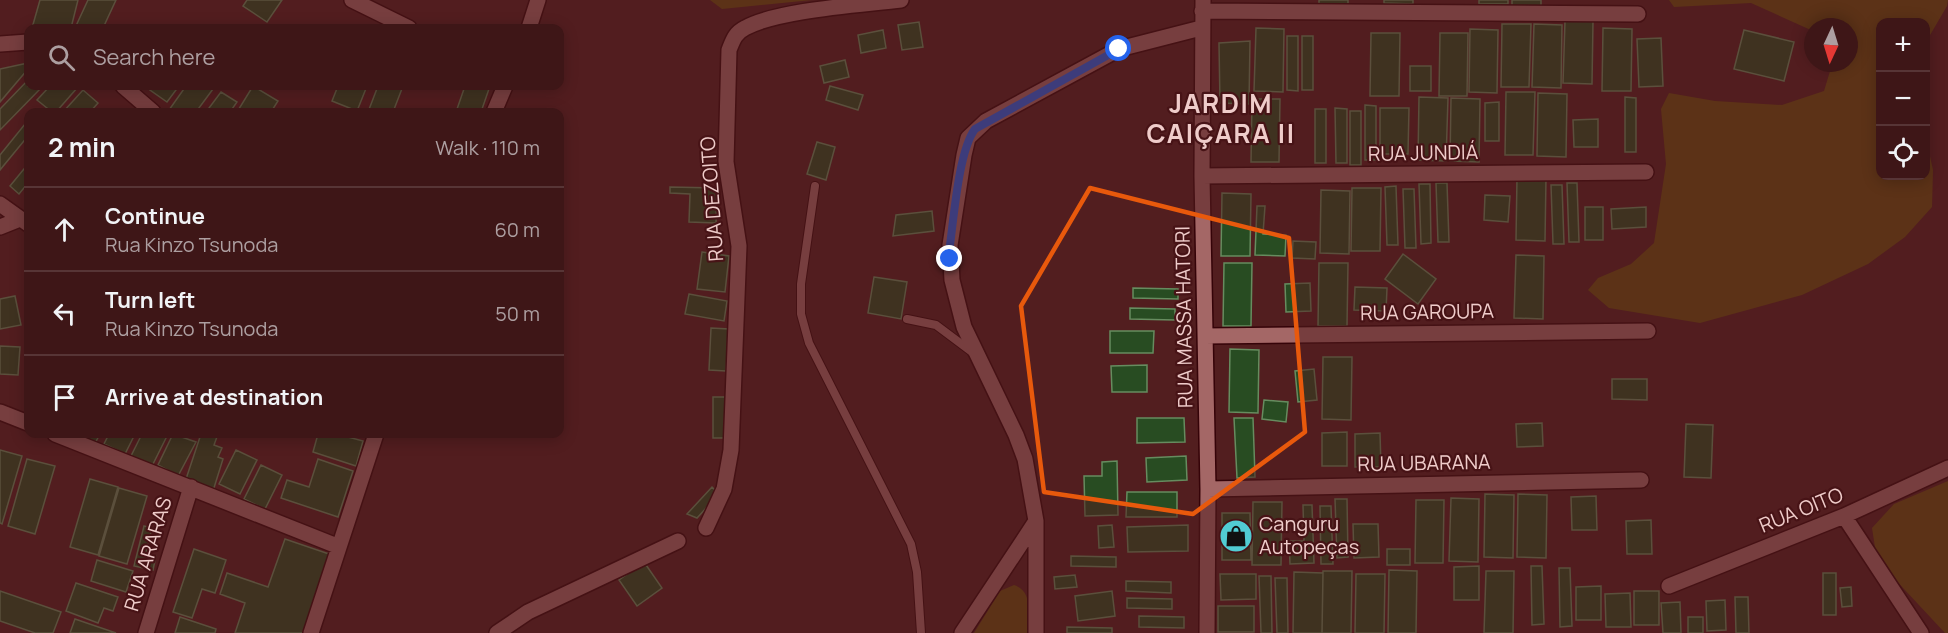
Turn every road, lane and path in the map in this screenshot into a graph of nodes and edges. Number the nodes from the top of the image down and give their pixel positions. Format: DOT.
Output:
graph roads {
  1 [pos="352,0"];
  2 [pos="538,0"];
  3 [pos="901,0"];
  4 [pos="1202,5"];
  5 [pos="1638,14"];
  6 [pos="400,24"];
  7 [pos="530,24"];
  8 [pos="1201,28"];
  9 [pos="24,42"];
  10 [pos="0,44"];
  11 [pos="128,90"];
  12 [pos="503,90"];
  13 [pos="148,108"];
  14 [pos="496,108"];
  15 [pos="1646,172"];
  16 [pos="1202,176"];
  17 [pos="815,186"];
  18 [pos="0,204"];
  19 [pos="24,222"];
  20 [pos="0,227"];
  21 [pos="907,319"];
  22 [pos="1648,331"];
  23 [pos="1205,336"];
  24 [pos="978,356"];
  25 [pos="0,412"];
  26 [pos="24,421"];
  27 [pos="65,438"];
  28 [pos="375,438"];
  29 [pos="1948,468"];
  30 [pos="1641,480"];
  31 [pos="191,487"];
  32 [pos="1208,489"];
  33 [pos="1844,516"];
  34 [pos="1035,521"];
  35 [pos="706,528"];
  36 [pos="678,541"];
  37 [pos="337,546"];
  38 [pos="1669,586"];
  39 [pos="498,632"];
  40 [pos="146,633"];
  41 [pos="310,633"];
  42 [pos="921,633"];
  43 [pos="962,633"];
  44 [pos="1036,633"];
  45 [pos="1207,633"];
  46 [pos="1921,633"];
  1 -- 6 [label="street"];
  2 -- 7 [label="street"];
  3 -- 35 [label="street, RUA DEZOITO"];
  4 -- 5 [label="street"];
  4 -- 8 [label="street, RUA MASSA HATORI"];
  8 -- 16 [label="street, RUA MASSA HATORI"];
  8 -- 24 [label="street"];
  9 -- 10 [label="street"];
  11 -- 13 [label="street"];
  12 -- 14 [label="street"];
  15 -- 16 [label="street, RUA JUNDIÁ"];
  16 -- 23 [label="street, RUA MASSA HATORI"];
  17 -- 42 [label="lane"];
  18 -- 19 [label="street"];
  19 -- 20 [label="street"];
  21 -- 24 [label="lane"];
  22 -- 23 [label="street, RUA GAROUPA"];
  23 -- 32 [label="street, RUA MASSA HATORI"];
  24 -- 34 [label="street"];
  25 -- 26 [label="street"];
  27 -- 31 [label="street"];
  28 -- 37 [label="street"];
  29 -- 33 [label="street, RUA OITO"];
  30 -- 32 [label="street, RUA UBARANA"];
  31 -- 37 [label="street"];
  31 -- 40 [label="street, RUA ARARAS"];
  32 -- 45 [label="street, RUA MASSA HATORI"];
  33 -- 38 [label="street, RUA OITO"];
  33 -- 46 [label="street"];
  34 -- 43 [label="street"];
  34 -- 44 [label="street"];
  36 -- 39 [label="street"];
  37 -- 41 [label="street"];
}
